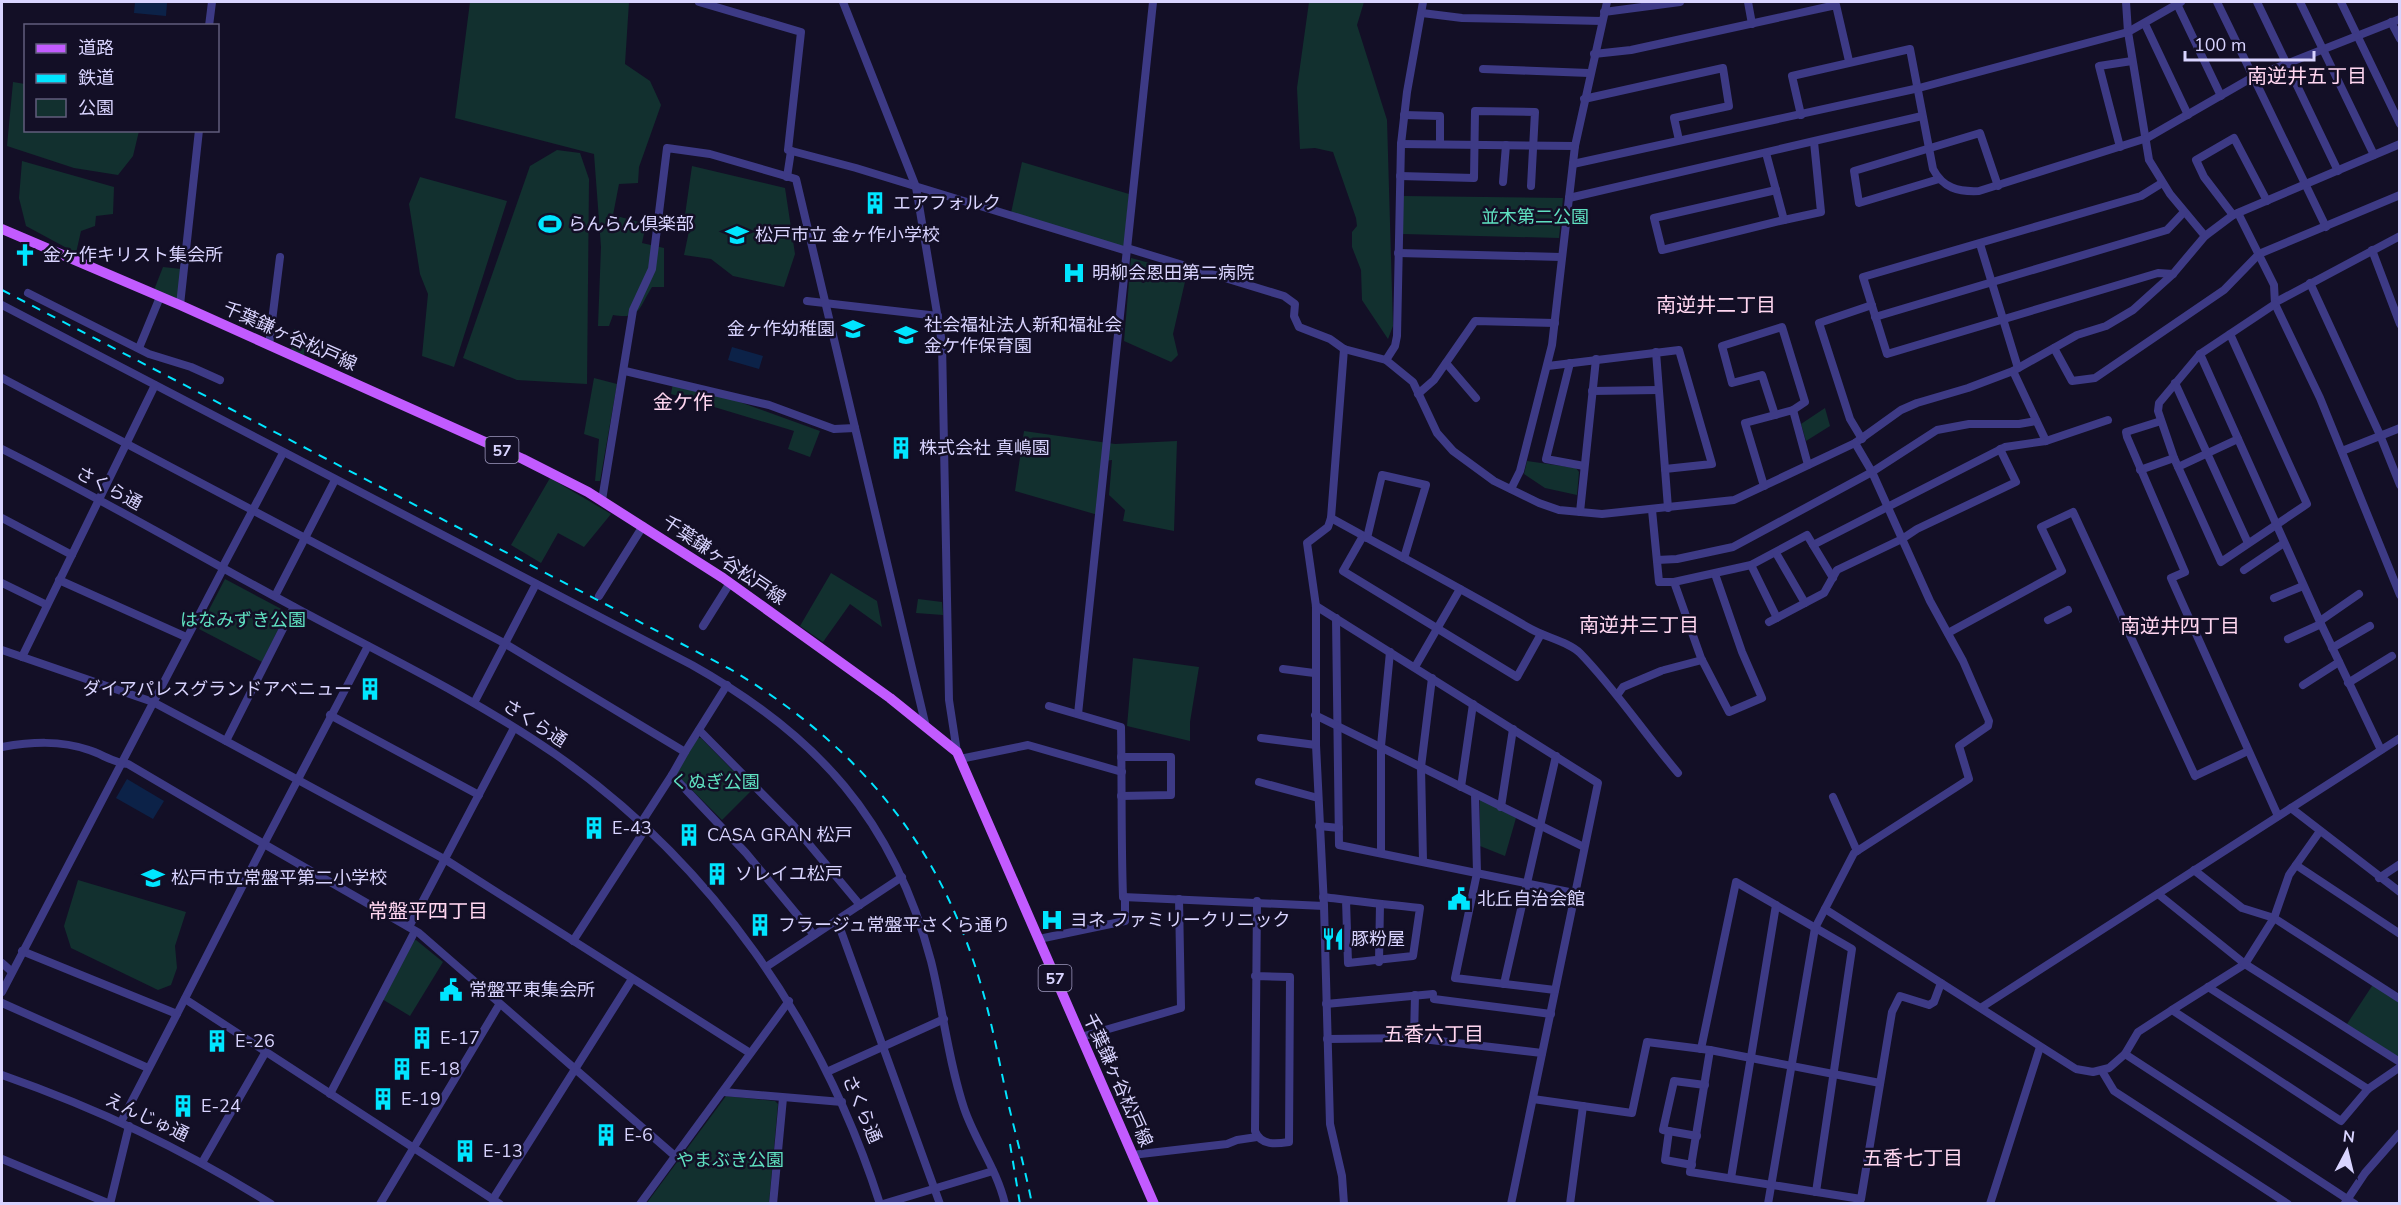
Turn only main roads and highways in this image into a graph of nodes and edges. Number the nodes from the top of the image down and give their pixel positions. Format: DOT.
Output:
graph roads {
  1 [pos="2,229"];
  2 [pos="1154,1203"];
  1 -- 2 [label="main road, 千葉鎌ヶ谷松戸線 / 57"];
}
